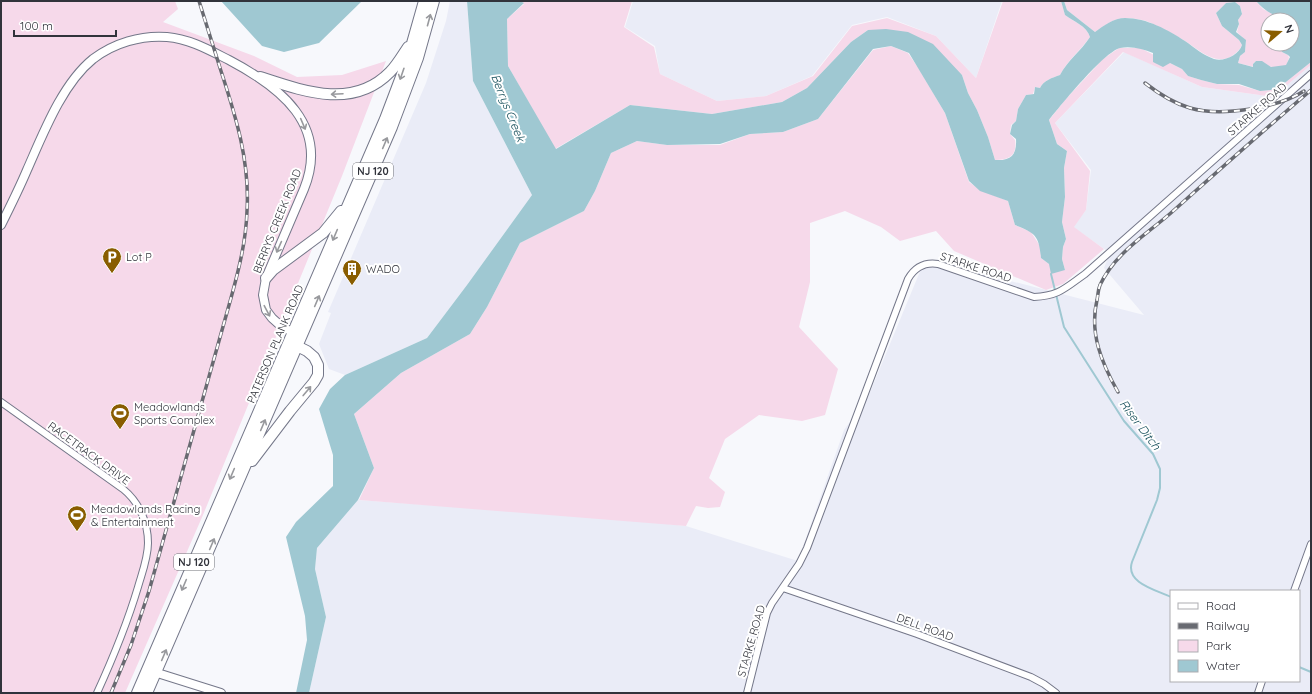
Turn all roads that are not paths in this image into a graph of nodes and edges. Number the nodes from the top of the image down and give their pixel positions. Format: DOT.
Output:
graph roads {
  1 [pos="424,1"];
  2 [pos="434,1"];
  3 [pos="414,37"];
  4 [pos="1311,74"];
  5 [pos="260,77"];
  6 [pos="351,199"];
  7 [pos="1,225"];
  8 [pos="266,278"];
  9 [pos="295,339"];
  10 [pos="1,402"];
  11 [pos="242,473"];
  12 [pos="1311,544"];
  13 [pos="783,588"];
  14 [pos="1294,590"];
  15 [pos="152,671"];
  16 [pos="1262,682"];
  17 [pos="97,693"];
  18 [pos="137,693"];
  19 [pos="147,693"];
  20 [pos="221,693"];
  21 [pos="747,693"];
  22 [pos="1056,693"];
  23 [pos="1258,693"];
  1 -- 3 [label="main road, PATERSON PLANK ROAD / NJ 120"];
  9 -- 2 [label="main road, PATERSON PLANK ROAD / NJ 120, one-way"];
  3 -- 5 [label="main road, one-way"];
  3 -- 6 [label="main road, PATERSON PLANK ROAD / NJ 120, one-way"];
  4 -- 13 [label="street, STARKE ROAD"];
  5 -- 7 [label="street, BERRYS CREEK ROAD"];
  5 -- 8 [label="street, BERRYS CREEK ROAD, one-way"];
  6 -- 8 [label="main road"];
  6 -- 9 [label="main road, PATERSON PLANK ROAD / NJ 120, one-way"];
  8 -- 9 [label="street, BERRYS CREEK ROAD, one-way"];
  11 -- 9 [label="main road, PATERSON PLANK ROAD / NJ 120, one-way"];
  11 -- 9 [label="main road, one-way"];
  9 -- 15 [label="main road, PATERSON PLANK ROAD / NJ 120, one-way"];
  10 -- 17 [label="street, RACETRACK DRIVE"];
  15 -- 11 [label="main road, PATERSON PLANK ROAD / NJ 120, one-way"];
  12 -- 14 [label="street"];
  13 -- 21 [label="street, STARKE ROAD"];
  13 -- 22 [label="street, DELL ROAD"];
  15 -- 18 [label="main road, PATERSON PLANK ROAD / NJ 120"];
  15 -- 19 [label="main road, PATERSON PLANK ROAD / NJ 120"];
  15 -- 20 [label="street"];
  16 -- 23 [label="street"];
}
